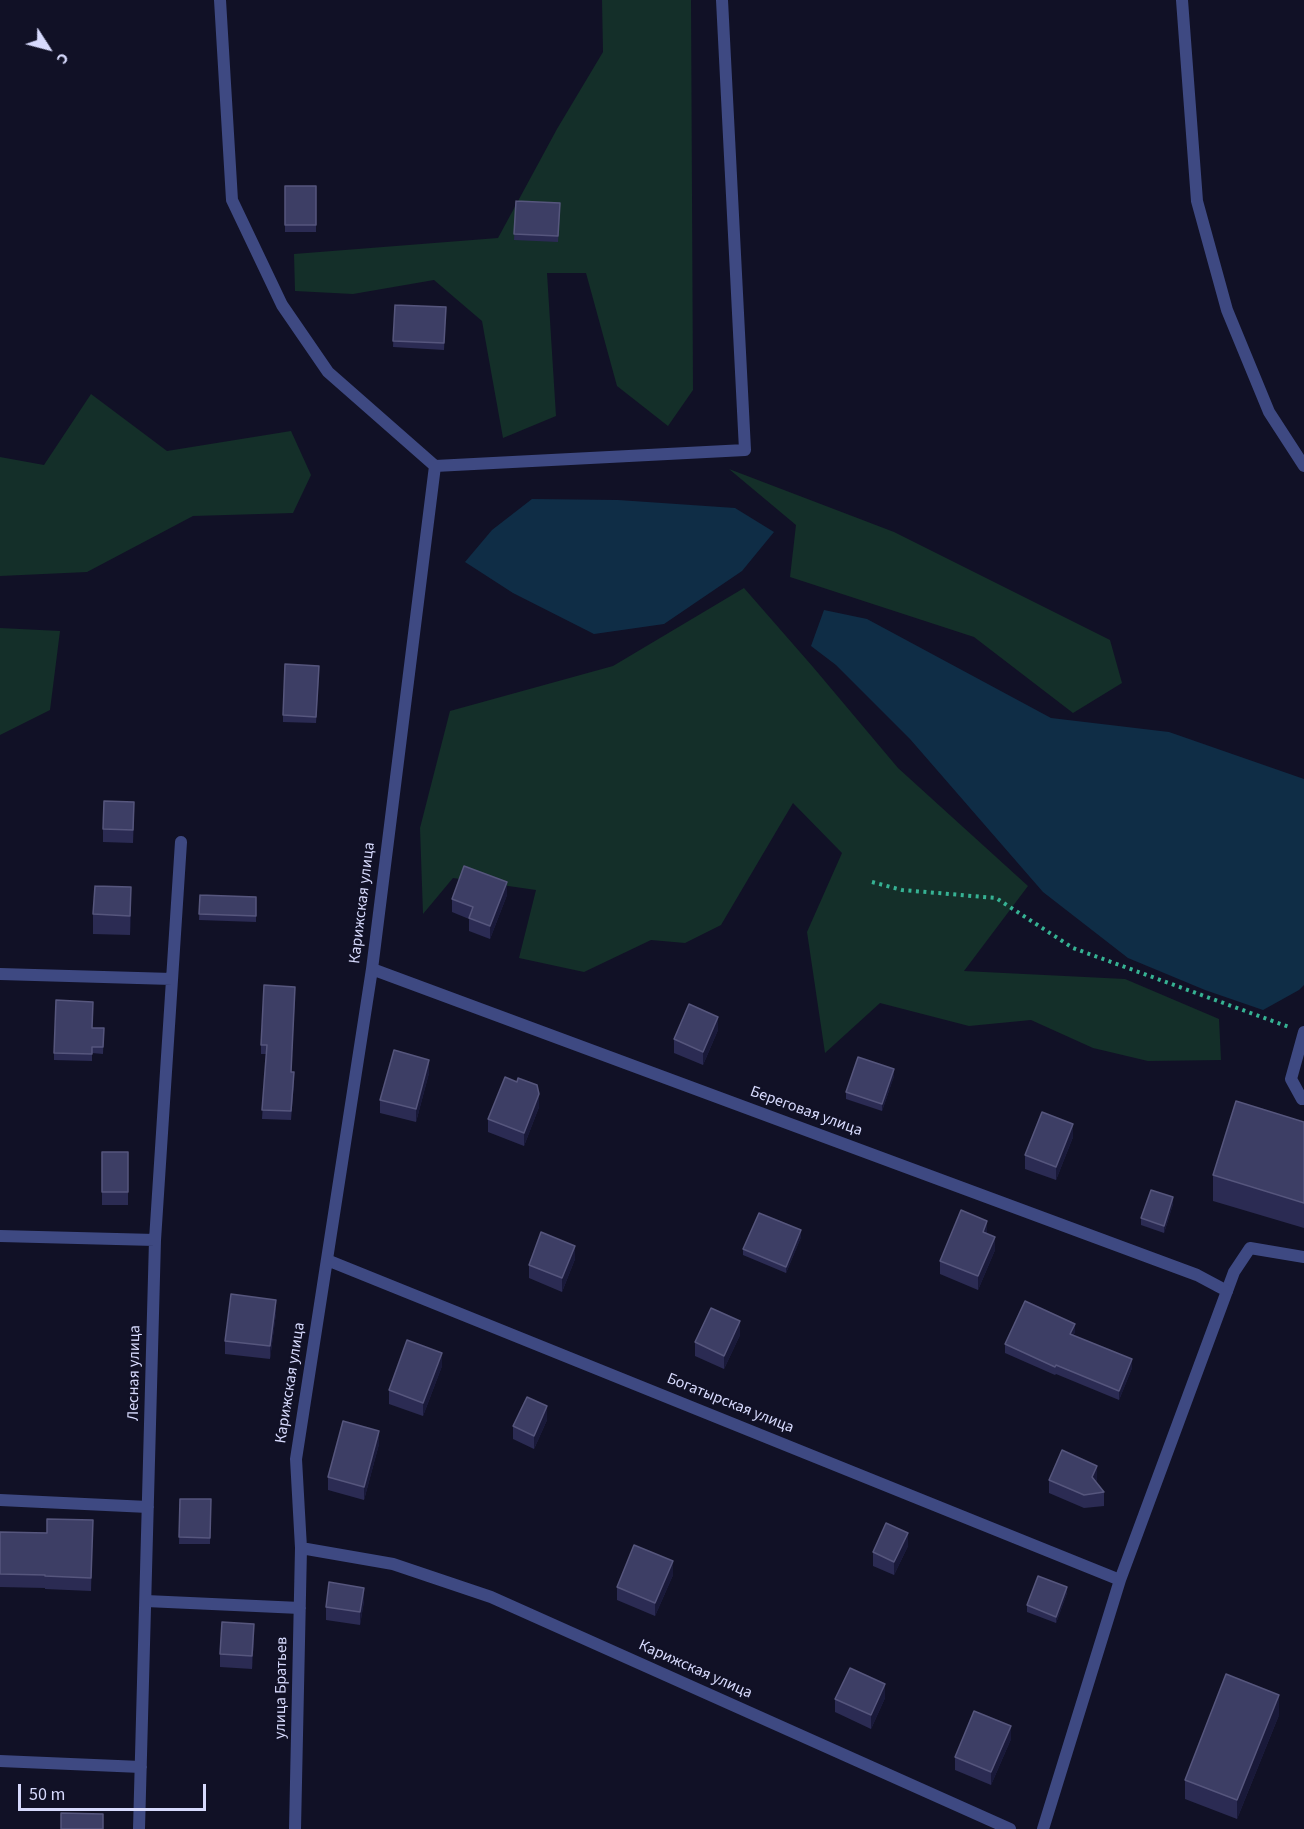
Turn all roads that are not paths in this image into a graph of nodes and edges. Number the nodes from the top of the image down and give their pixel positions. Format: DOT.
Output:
graph roads {
  1 [pos="220,0"];
  2 [pos="722,0"];
  3 [pos="1182,0"];
  4 [pos="435,466"];
  5 [pos="1304,466"];
  6 [pos="181,842"];
  7 [pos="372,969"];
  8 [pos="0,974"];
  9 [pos="172,979"];
  10 [pos="1304,1032"];
  11 [pos="1304,1099"];
  12 [pos="0,1236"];
  13 [pos="155,1240"];
  14 [pos="1304,1257"];
  15 [pos="327,1260"];
  16 [pos="1227,1291"];
  17 [pos="0,1500"];
  18 [pos="148,1507"];
  19 [pos="301,1548"];
  20 [pos="1120,1580"];
  21 [pos="146,1601"];
  22 [pos="300,1608"];
  23 [pos="0,1761"];
  24 [pos="141,1767"];
  25 [pos="139,1829"];
  26 [pos="295,1829"];
  27 [pos="1010,1829"];
  28 [pos="1044,1829"];
  1 -- 4 [label="street"];
  2 -- 4 [label="street"];
  3 -- 5 [label="street"];
  4 -- 7 [label="street, Карижская улица"];
  6 -- 9 [label="street, Лесная улица"];
  7 -- 15 [label="street, Карижская улица"];
  7 -- 16 [label="street, Береговая улица"];
  8 -- 9 [label="street"];
  9 -- 13 [label="street, Лесная улица"];
  10 -- 11 [label="street"];
  12 -- 13 [label="street"];
  13 -- 18 [label="street, Лесная улица"];
  14 -- 16 [label="street"];
  15 -- 19 [label="street, Карижская улица"];
  15 -- 20 [label="street, Богатырская улица"];
  16 -- 20 [label="street"];
  17 -- 18 [label="street"];
  18 -- 21 [label="street, Лесная улица"];
  19 -- 22 [label="street, улица Братьев"];
  19 -- 27 [label="street, Карижская улица"];
  20 -- 28 [label="street"];
  21 -- 22 [label="street"];
  21 -- 24 [label="street, Лесная улица"];
  22 -- 26 [label="street, улица Братьев"];
  23 -- 24 [label="street"];
  24 -- 25 [label="street, Лесная улица"];
}
